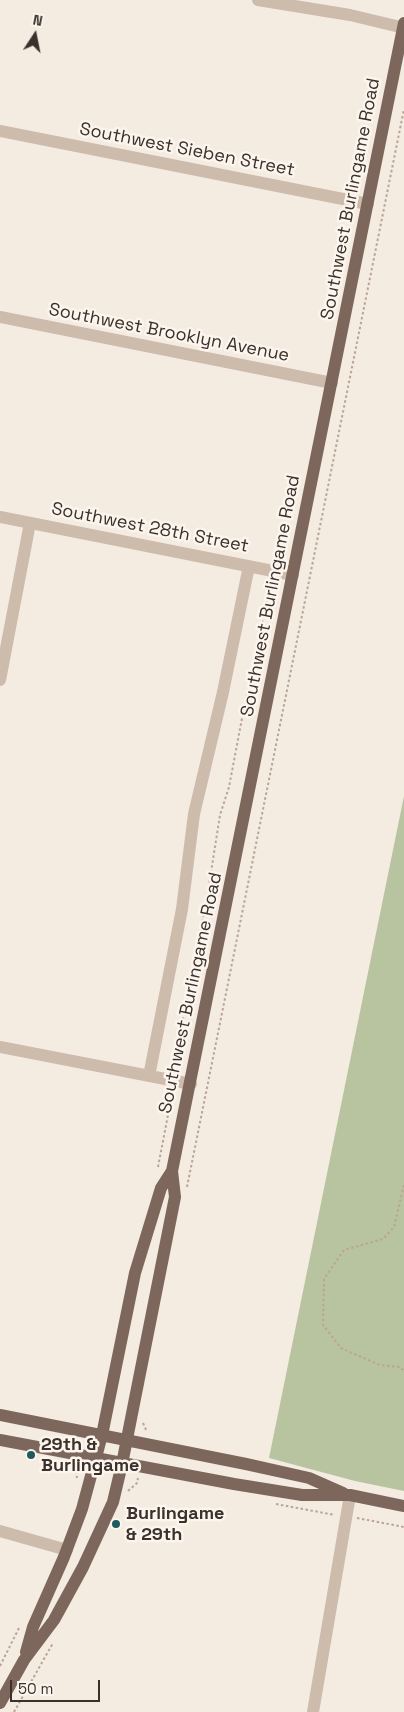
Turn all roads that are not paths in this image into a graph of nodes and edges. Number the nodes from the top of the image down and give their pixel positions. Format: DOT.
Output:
graph roads {
  1 [pos="258,0"];
  2 [pos="404,26"];
  3 [pos="0,131"];
  4 [pos="368,204"];
  5 [pos="0,317"];
  6 [pos="332,383"];
  7 [pos="0,516"];
  8 [pos="30,522"];
  9 [pos="249,566"];
  10 [pos="293,574"];
  11 [pos="0,680"];
  12 [pos="0,1047"];
  13 [pos="149,1076"];
  14 [pos="191,1084"];
  15 [pos="172,1171"];
  16 [pos="0,1415"];
  17 [pos="102,1436"];
  18 [pos="0,1440"];
  19 [pos="126,1440"];
  20 [pos="96,1460"];
  21 [pos="122,1464"];
  22 [pos="350,1495"];
  23 [pos="404,1506"];
  24 [pos="0,1531"];
  25 [pos="67,1550"];
  26 [pos="24,1660"];
  27 [pos="2,1695"];
  28 [pos="313,1712"];
  1 -- 2 [label="street"];
  2 -- 4 [label="main road, Southwest Burlingame Road"];
  3 -- 4 [label="street, Southwest Sieben Street"];
  4 -- 6 [label="main road, Southwest Burlingame Road"];
  5 -- 6 [label="street, Southwest Brooklyn Avenue"];
  6 -- 10 [label="main road, Southwest Burlingame Road"];
  7 -- 8 [label="street, Southwest 28th Street"];
  8 -- 9 [label="street, Southwest 28th Street"];
  8 -- 11 [label="street"];
  9 -- 10 [label="street, Southwest 28th Street"];
  9 -- 13 [label="street"];
  10 -- 14 [label="main road, Southwest Burlingame Road"];
  12 -- 13 [label="street"];
  13 -- 14 [label="street"];
  14 -- 15 [label="main road, Southwest Burlingame Road"];
  15 -- 17 [label="main road, Southwest Burlingame Road"];
  15 -- 19 [label="main road, Southwest Burlingame Road"];
  16 -- 17 [label="main road"];
  17 -- 19 [label="main road"];
  17 -- 20 [label="main road, Southwest Burlingame Road"];
  18 -- 20 [label="main road"];
  19 -- 21 [label="main road, Southwest Burlingame Road"];
  19 -- 22 [label="main road"];
  20 -- 21 [label="main road"];
  20 -- 25 [label="main road, Southwest Burlingame Road"];
  21 -- 22 [label="main road"];
  21 -- 26 [label="main road, Southwest Burlingame Road"];
  22 -- 23 [label="main road"];
  22 -- 28 [label="street"];
  24 -- 25 [label="street"];
  25 -- 26 [label="main road, Southwest Burlingame Road"];
  26 -- 27 [label="main road, Southwest Burlingame Road"];
}
